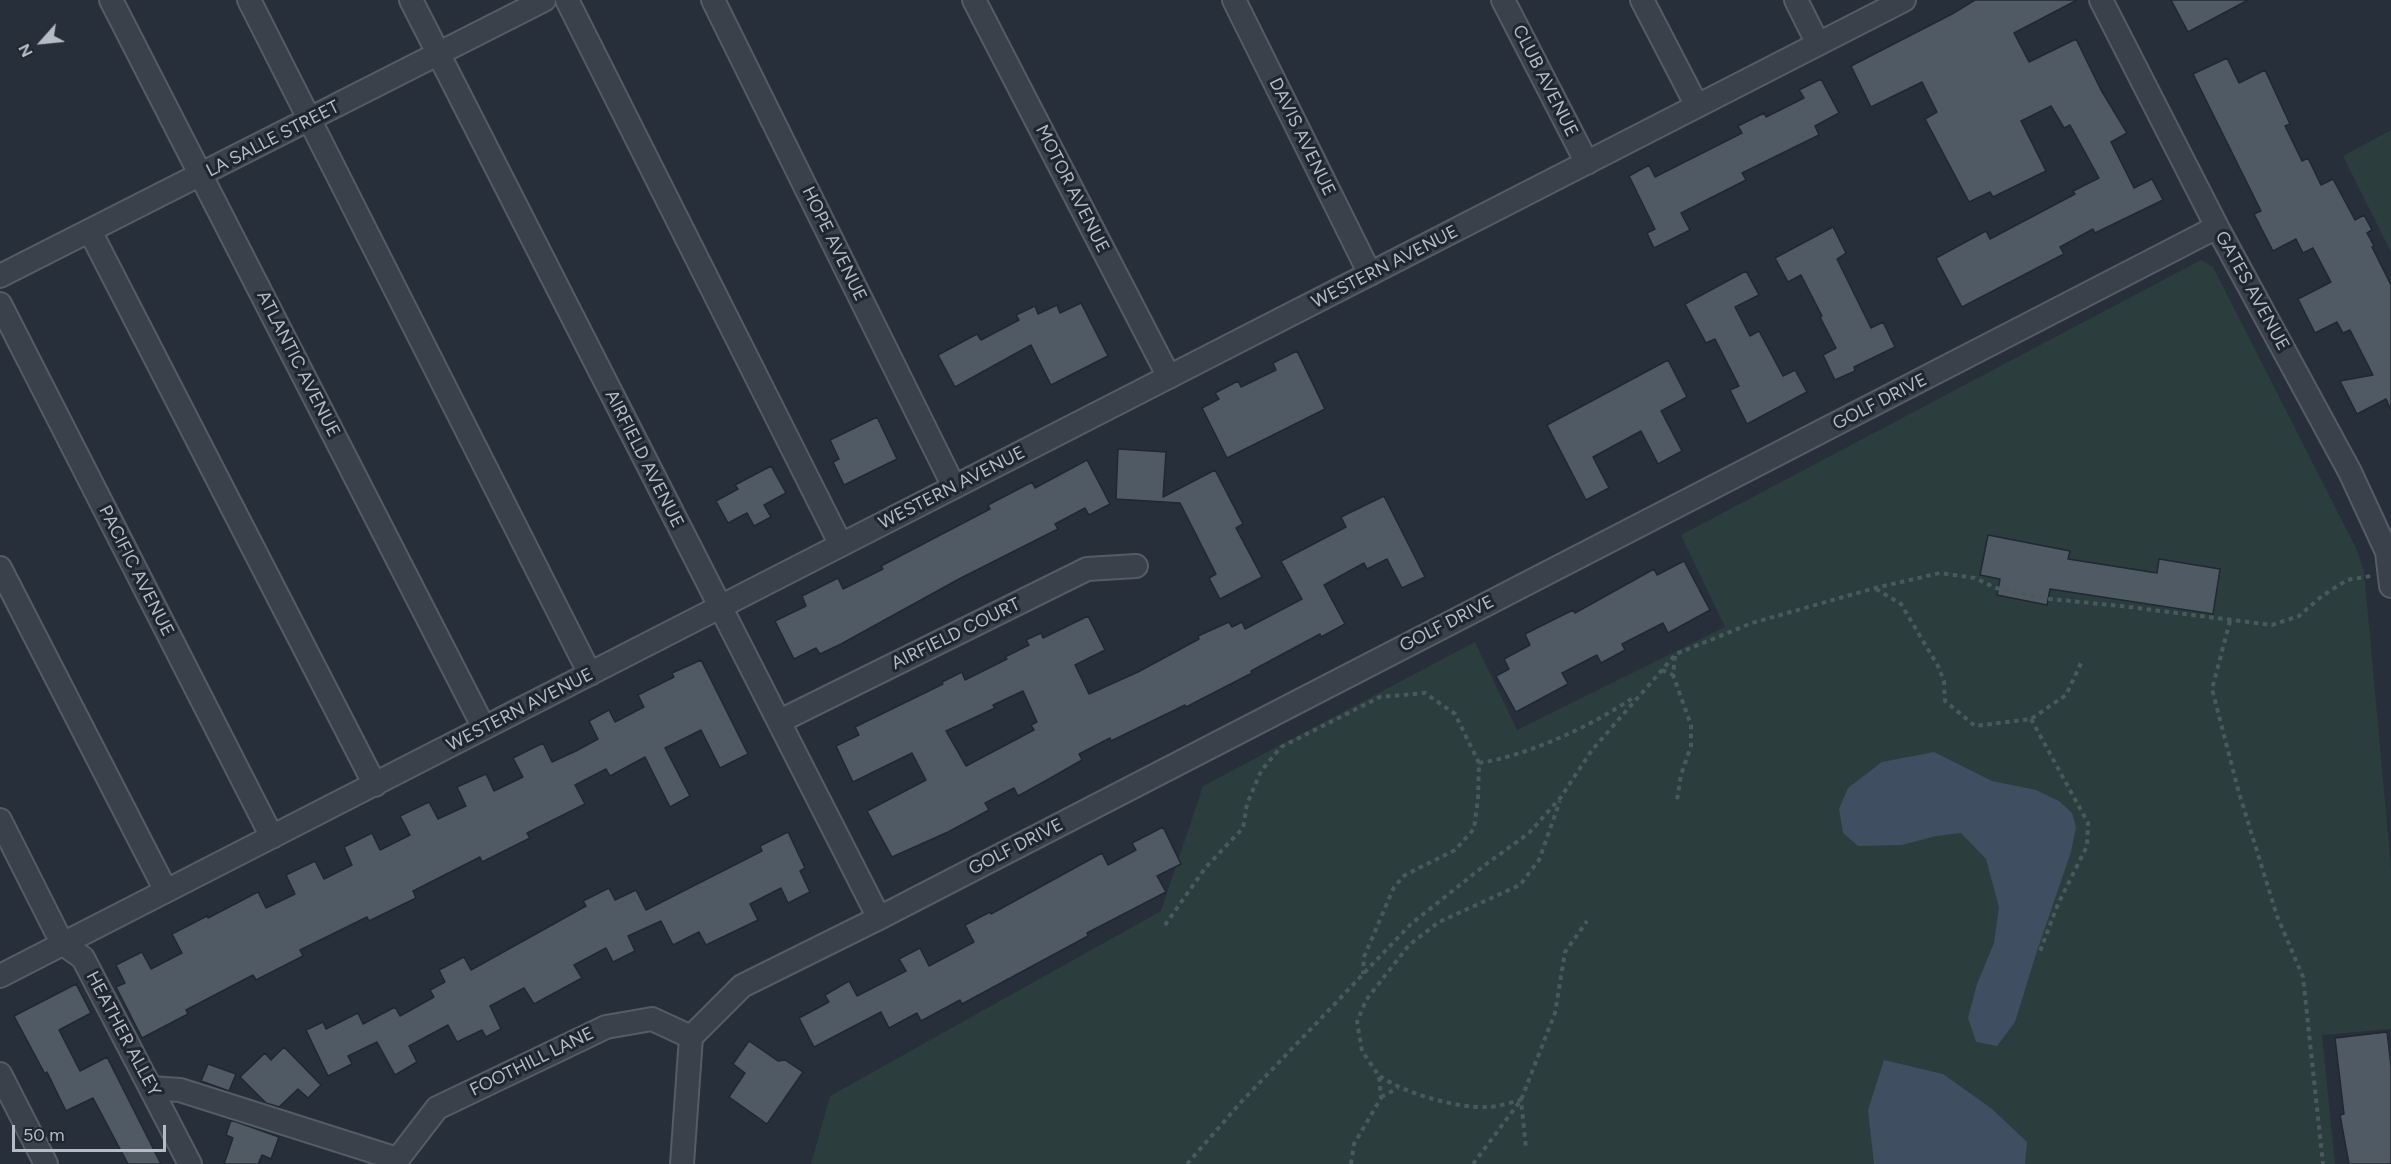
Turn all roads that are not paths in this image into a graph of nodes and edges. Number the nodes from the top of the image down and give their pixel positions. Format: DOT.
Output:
graph roads {
  1 [pos="111,0"];
  2 [pos="249,0"];
  3 [pos="411,0"];
  4 [pos="544,0"];
  5 [pos="567,0"];
  6 [pos="713,0"];
  7 [pos="974,0"];
  8 [pos="1234,0"];
  9 [pos="1503,0"];
  10 [pos="1642,0"];
  11 [pos="1796,0"];
  12 [pos="1904,0"];
  13 [pos="2101,0"];
  14 [pos="1818,44"];
  15 [pos="439,55"];
  16 [pos="1697,106"];
  17 [pos="311,119"];
  18 [pos="1587,163"];
  19 [pos="202,175"];
  20 [pos="2217,227"];
  21 [pos="90,231"];
  22 [pos="1370,274"];
  23 [pos="0,276"];
  24 [pos="0,304"];
  25 [pos="1169,377"];
  26 [pos="954,487"];
  27 [pos="841,545"];
  28 [pos="1136,566"];
  29 [pos="0,568"];
  30 [pos="2390,579"];
  31 [pos="720,608"];
  32 [pos="590,674"];
  33 [pos="780,722"];
  34 [pos="484,729"];
  35 [pos="375,785"];
  36 [pos="0,820"];
  37 [pos="272,837"];
  38 [pos="166,891"];
  39 [pos="879,918"];
  40 [pos="62,943"];
  41 [pos="0,976"];
  42 [pos="691,1037"];
  43 [pos="0,1074"];
  44 [pos="152,1088"];
  45 [pos="395,1161"];
  46 [pos="46,1164"];
  47 [pos="190,1164"];
  48 [pos="682,1164"];
  1 -- 19 [label="street, ATLANTIC AVENUE"];
  2 -- 17 [label="street"];
  3 -- 15 [label="street, AIRFIELD AVENUE"];
  4 -- 15 [label="street, LA SALLE STREET"];
  5 -- 27 [label="street"];
  6 -- 26 [label="street, HOPE AVENUE"];
  7 -- 25 [label="street, MOTOR AVENUE"];
  8 -- 22 [label="street, DAVIS AVENUE"];
  9 -- 18 [label="street, CLUB AVENUE"];
  10 -- 16 [label="street"];
  11 -- 14 [label="street"];
  12 -- 14 [label="street, WESTERN AVENUE"];
  13 -- 20 [label="street, GATES AVENUE"];
  14 -- 16 [label="street, WESTERN AVENUE"];
  15 -- 17 [label="street, LA SALLE STREET"];
  15 -- 31 [label="street, AIRFIELD AVENUE"];
  16 -- 18 [label="street, WESTERN AVENUE"];
  17 -- 19 [label="street, LA SALLE STREET"];
  17 -- 32 [label="street"];
  18 -- 22 [label="street, WESTERN AVENUE"];
  19 -- 21 [label="street, LA SALLE STREET"];
  19 -- 34 [label="street, ATLANTIC AVENUE"];
  20 -- 30 [label="street, GATES AVENUE"];
  20 -- 39 [label="street, GOLF DRIVE"];
  21 -- 23 [label="street, LA SALLE STREET"];
  21 -- 35 [label="street"];
  22 -- 25 [label="street, WESTERN AVENUE"];
  24 -- 37 [label="street, PACIFIC AVENUE"];
  25 -- 26 [label="street, WESTERN AVENUE"];
  26 -- 27 [label="street, WESTERN AVENUE"];
  27 -- 31 [label="street, WESTERN AVENUE"];
  28 -- 33 [label="street, AIRFIELD COURT"];
  29 -- 38 [label="street"];
  31 -- 32 [label="street, WESTERN AVENUE"];
  31 -- 33 [label="street, AIRFIELD AVENUE"];
  32 -- 34 [label="street, WESTERN AVENUE"];
  33 -- 39 [label="street, AIRFIELD AVENUE"];
  34 -- 35 [label="street, WESTERN AVENUE"];
  35 -- 37 [label="street, WESTERN AVENUE"];
  36 -- 40 [label="street"];
  37 -- 38 [label="street, WESTERN AVENUE"];
  38 -- 40 [label="street, WESTERN AVENUE"];
  39 -- 42 [label="street, GOLF DRIVE"];
  40 -- 41 [label="street, WESTERN AVENUE"];
  40 -- 44 [label="street, HEATHER ALLEY"];
  42 -- 45 [label="street, FOOTHILL LANE"];
  42 -- 48 [label="street"];
  43 -- 46 [label="street"];
  44 -- 45 [label="street"];
  44 -- 47 [label="street, HEATHER ALLEY"];
}
